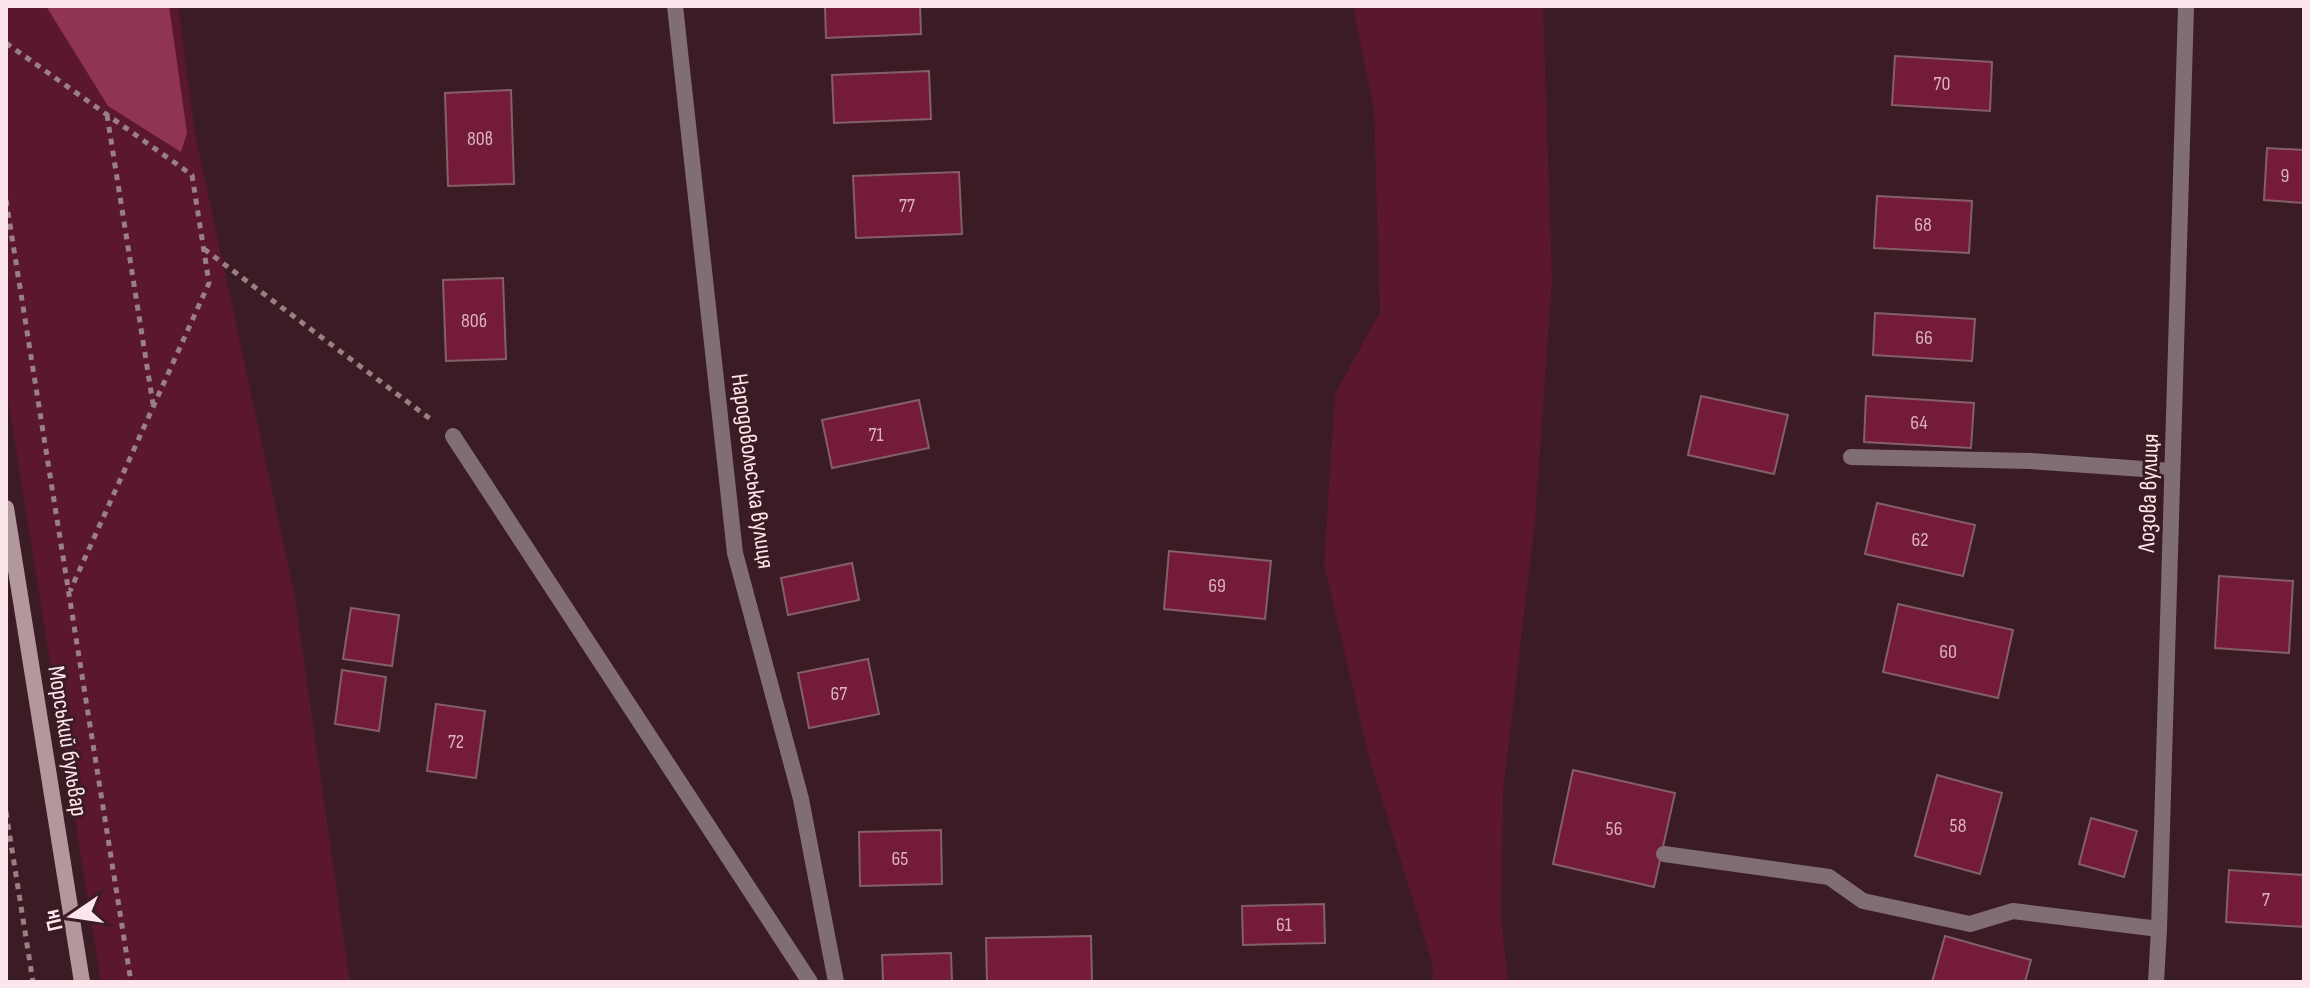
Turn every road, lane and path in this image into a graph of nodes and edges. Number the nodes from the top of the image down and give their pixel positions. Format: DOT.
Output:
graph roads {
  1 [pos="675,6"];
  2 [pos="2186,6"];
  3 [pos="6,43"];
  4 [pos="107,115"];
  5 [pos="6,200"];
  6 [pos="203,248"];
  7 [pos="153,405"];
  8 [pos="453,436"];
  9 [pos="1851,457"];
  10 [pos="2172,471"];
  11 [pos="6,508"];
  12 [pos="69,593"];
  13 [pos="6,812"];
  14 [pos="1664,854"];
  15 [pos="2159,929"];
  16 [pos="33,982"];
  17 [pos="82,982"];
  18 [pos="131,982"];
  19 [pos="810,982"];
  20 [pos="836,982"];
  21 [pos="2156,982"];
  1 -- 20 [label="street, Народовольська вулиця"];
  2 -- 10 [label="street, Лозова вулиця"];
  3 -- 4 [label="path"];
  4 -- 6 [label="path"];
  4 -- 7 [label="path"];
  5 -- 12 [label="path"];
  6 -- 7 [label="path"];
  6 -- 8 [label="path"];
  7 -- 12 [label="path"];
  8 -- 19 [label="street"];
  9 -- 10 [label="street"];
  10 -- 15 [label="street, Лозова вулиця"];
  11 -- 17 [label="street, Морський бульвар"];
  12 -- 18 [label="path"];
  13 -- 16 [label="path"];
  14 -- 15 [label="street"];
  15 -- 21 [label="street, Лозова вулиця"];
}
